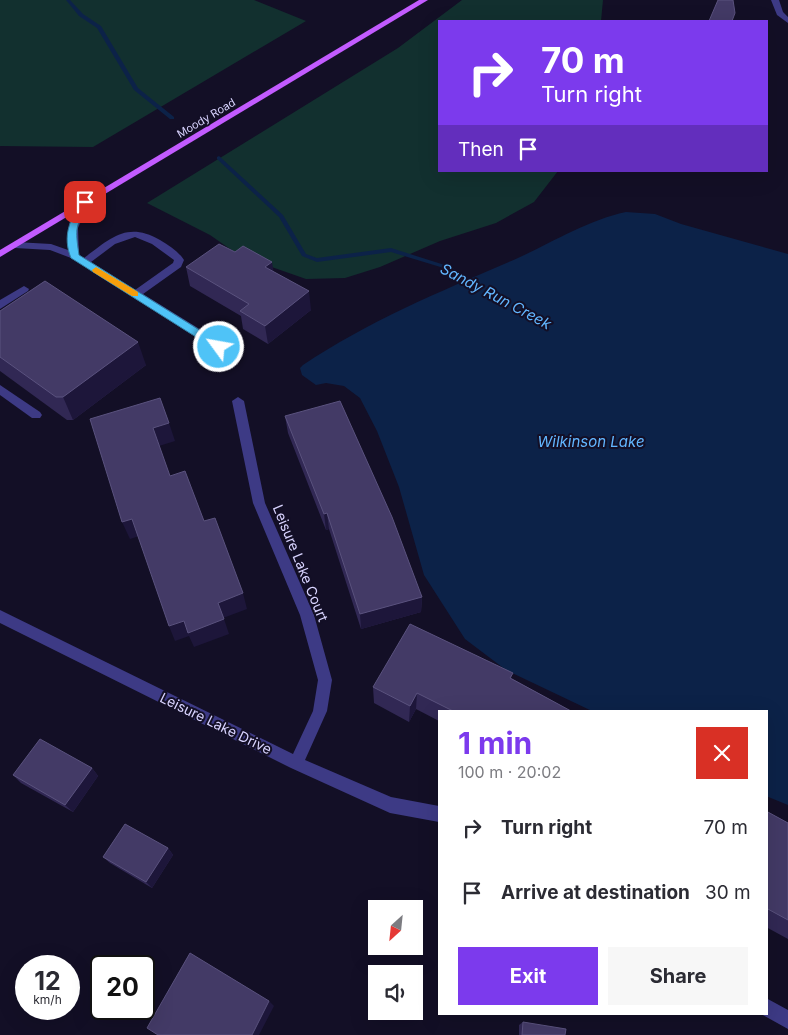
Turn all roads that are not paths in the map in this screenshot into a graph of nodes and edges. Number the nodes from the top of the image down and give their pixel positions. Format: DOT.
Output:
graph roads {
  1 [pos="424,0"];
  2 [pos="775,0"];
  3 [pos="788,21"];
  4 [pos="85,202"];
  5 [pos="15,244"];
  6 [pos="0,254"];
  7 [pos="74,256"];
  8 [pos="84,262"];
  9 [pos="24,289"];
  10 [pos="136,294"];
  11 [pos="0,305"];
  12 [pos="236,357"];
  13 [pos="0,389"];
  14 [pos="238,401"];
  15 [pos="36,415"];
  16 [pos="0,616"];
  17 [pos="296,763"];
  18 [pos="438,814"];
  19 [pos="768,1007"];
  20 [pos="788,1020"];
  1 -- 4 [label="main road, Moody Road"];
  2 -- 3 [label="street"];
  4 -- 5 [label="main road, Moody Road"];
  4 -- 7 [label="street"];
  5 -- 6 [label="main road, Moody Road"];
  5 -- 7 [label="street"];
  7 -- 8 [label="street"];
  8 -- 10 [label="street"];
  8 -- 10 [label="street"];
  9 -- 11 [label="street"];
  10 -- 12 [label="street"];
  13 -- 15 [label="street"];
  14 -- 17 [label="street, Leisure Lake Court"];
  16 -- 17 [label="street, Leisure Lake Drive"];
  17 -- 18 [label="street, Leisure Lake Drive"];
  19 -- 20 [label="street"];
}
